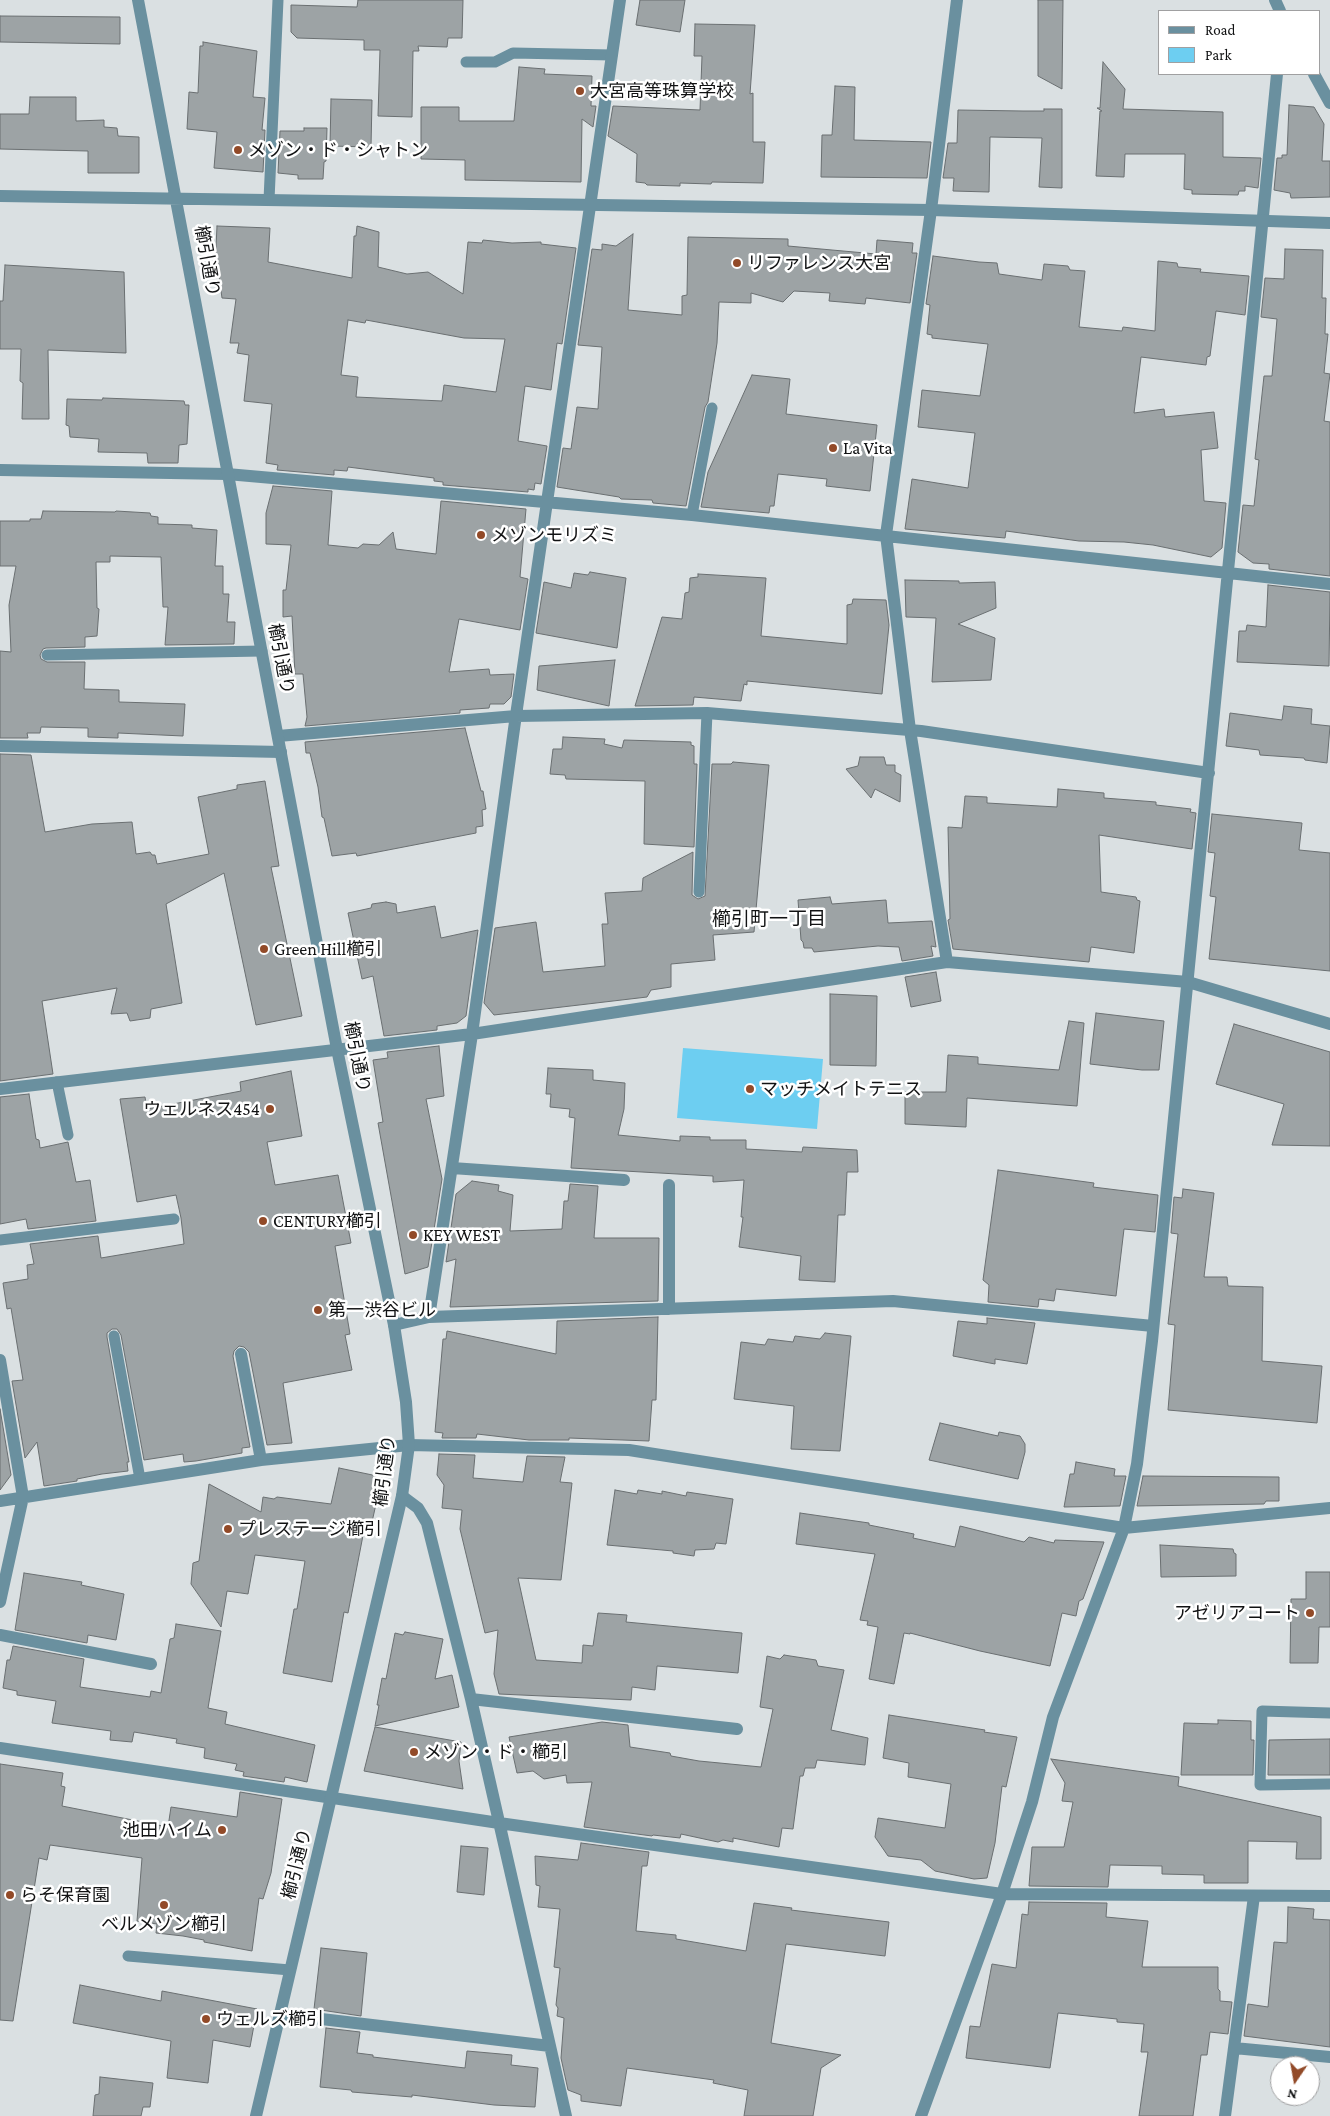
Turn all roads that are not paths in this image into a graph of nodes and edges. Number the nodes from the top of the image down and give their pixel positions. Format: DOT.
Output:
graph roads {
  1 [pos="138,0"];
  2 [pos="278,0"];
  3 [pos="620,0"];
  4 [pos="957,0"];
  5 [pos="612,55"];
  6 [pos="466,62"];
  7 [pos="1277,75"];
  8 [pos="1315,75"];
  9 [pos="1330,103"];
  10 [pos="0,196"];
  11 [pos="178,199"];
  12 [pos="270,200"];
  13 [pos="590,206"];
  14 [pos="931,210"];
  15 [pos="1262,220"];
  16 [pos="1330,223"];
  17 [pos="712,408"];
  18 [pos="0,470"];
  19 [pos="227,474"];
  20 [pos="547,503"];
  21 [pos="692,516"];
  22 [pos="886,535"];
  23 [pos="1228,573"];
  24 [pos="1330,584"];
  25 [pos="262,651"];
  26 [pos="47,655"];
  27 [pos="707,713"];
  28 [pos="516,716"];
  29 [pos="910,730"];
  30 [pos="278,736"];
  31 [pos="0,746"];
  32 [pos="281,752"];
  33 [pos="1209,774"];
  34 [pos="700,892"];
  35 [pos="947,962"];
  36 [pos="1188,982"];
  37 [pos="1330,1024"];
  38 [pos="472,1034"];
  39 [pos="337,1049"];
  40 [pos="58,1082"];
  41 [pos="0,1089"];
  42 [pos="68,1135"];
  43 [pos="452,1168"];
  44 [pos="624,1180"];
  45 [pos="670,1185"];
  46 [pos="174,1219"];
  47 [pos="0,1240"];
  48 [pos="669,1309"];
  49 [pos="429,1316"];
  50 [pos="394,1325"];
  51 [pos="1153,1326"];
  52 [pos="114,1336"];
  53 [pos="241,1354"];
  54 [pos="0,1360"];
  55 [pos="409,1445"];
  56 [pos="261,1460"];
  57 [pos="140,1479"];
  58 [pos="402,1496"];
  59 [pos="23,1497"];
  60 [pos="0,1501"];
  61 [pos="1330,1508"];
  62 [pos="1124,1528"];
  63 [pos="0,1602"];
  64 [pos="0,1634"];
  65 [pos="151,1664"];
  66 [pos="471,1699"];
  67 [pos="1330,1713"];
  68 [pos="737,1729"];
  69 [pos="0,1748"];
  70 [pos="1330,1784"];
  71 [pos="332,1797"];
  72 [pos="499,1823"];
  73 [pos="1002,1894"];
  74 [pos="1254,1896"];
  75 [pos="1330,1896"];
  76 [pos="128,1956"];
  77 [pos="290,1970"];
  78 [pos="279,2014"];
  79 [pos="550,2046"];
  80 [pos="1234,2048"];
  81 [pos="1330,2057"];
  82 [pos="256,2116"];
  83 [pos="566,2116"];
  84 [pos="921,2116"];
  85 [pos="1225,2116"];
  1 -- 11 [label="street, 櫛引通り"];
  2 -- 12 [label="lane"];
  3 -- 5 [label="street"];
  4 -- 14 [label="street"];
  5 -- 6 [label="lane"];
  5 -- 13 [label="street"];
  7 -- 15 [label="street"];
  8 -- 9 [label="street"];
  10 -- 11 [label="street"];
  11 -- 12 [label="street"];
  11 -- 19 [label="street, 櫛引通り"];
  12 -- 13 [label="street"];
  13 -- 14 [label="street"];
  13 -- 20 [label="street"];
  14 -- 15 [label="street"];
  14 -- 22 [label="street"];
  15 -- 16 [label="street"];
  15 -- 23 [label="street"];
  17 -- 21 [label="lane"];
  18 -- 19 [label="street"];
  19 -- 20 [label="street"];
  19 -- 25 [label="street, 櫛引通り"];
  20 -- 21 [label="street"];
  20 -- 28 [label="street"];
  21 -- 22 [label="street"];
  22 -- 23 [label="street"];
  22 -- 29 [label="street"];
  23 -- 24 [label="street"];
  23 -- 33 [label="street"];
  25 -- 26 [label="lane"];
  25 -- 30 [label="street, 櫛引通り"];
  27 -- 28 [label="street"];
  27 -- 29 [label="street"];
  27 -- 34 [label="lane"];
  28 -- 30 [label="street"];
  28 -- 38 [label="street"];
  29 -- 33 [label="street"];
  29 -- 35 [label="street"];
  30 -- 32 [label="street, 櫛引通り"];
  31 -- 32 [label="street"];
  32 -- 39 [label="street, 櫛引通り"];
  33 -- 36 [label="street"];
  35 -- 36 [label="street"];
  35 -- 38 [label="street"];
  36 -- 37 [label="street"];
  36 -- 51 [label="street"];
  38 -- 39 [label="street"];
  38 -- 43 [label="street"];
  39 -- 40 [label="street"];
  39 -- 50 [label="street, 櫛引通り"];
  40 -- 41 [label="street"];
  40 -- 42 [label="lane"];
  43 -- 44 [label="street"];
  43 -- 49 [label="street"];
  45 -- 48 [label="street"];
  46 -- 47 [label="lane"];
  48 -- 49 [label="street"];
  48 -- 51 [label="street"];
  49 -- 50 [label="street"];
  50 -- 55 [label="street, 櫛引通り"];
  51 -- 62 [label="street"];
  52 -- 57 [label="lane"];
  53 -- 56 [label="street"];
  54 -- 59 [label="street"];
  55 -- 56 [label="street"];
  55 -- 58 [label="street, 櫛引通り"];
  55 -- 62 [label="street"];
  56 -- 57 [label="street"];
  57 -- 59 [label="street"];
  58 -- 66 [label="street"];
  58 -- 71 [label="street, 櫛引通り"];
  59 -- 60 [label="street"];
  59 -- 63 [label="street"];
  61 -- 62 [label="street"];
  62 -- 73 [label="street"];
  64 -- 65 [label="street"];
  66 -- 68 [label="street"];
  66 -- 72 [label="street"];
  67 -- 70 [label="lane"];
  69 -- 71 [label="street"];
  71 -- 72 [label="street"];
  71 -- 77 [label="street, 櫛引通り"];
  72 -- 73 [label="street"];
  72 -- 79 [label="street"];
  73 -- 74 [label="street"];
  73 -- 84 [label="street"];
  74 -- 75 [label="street"];
  74 -- 80 [label="street"];
  76 -- 77 [label="lane"];
  77 -- 78 [label="street, 櫛引通り"];
  78 -- 79 [label="street"];
  78 -- 82 [label="street, 櫛引通り"];
  79 -- 83 [label="street"];
  80 -- 81 [label="street"];
  80 -- 85 [label="street"];
}
